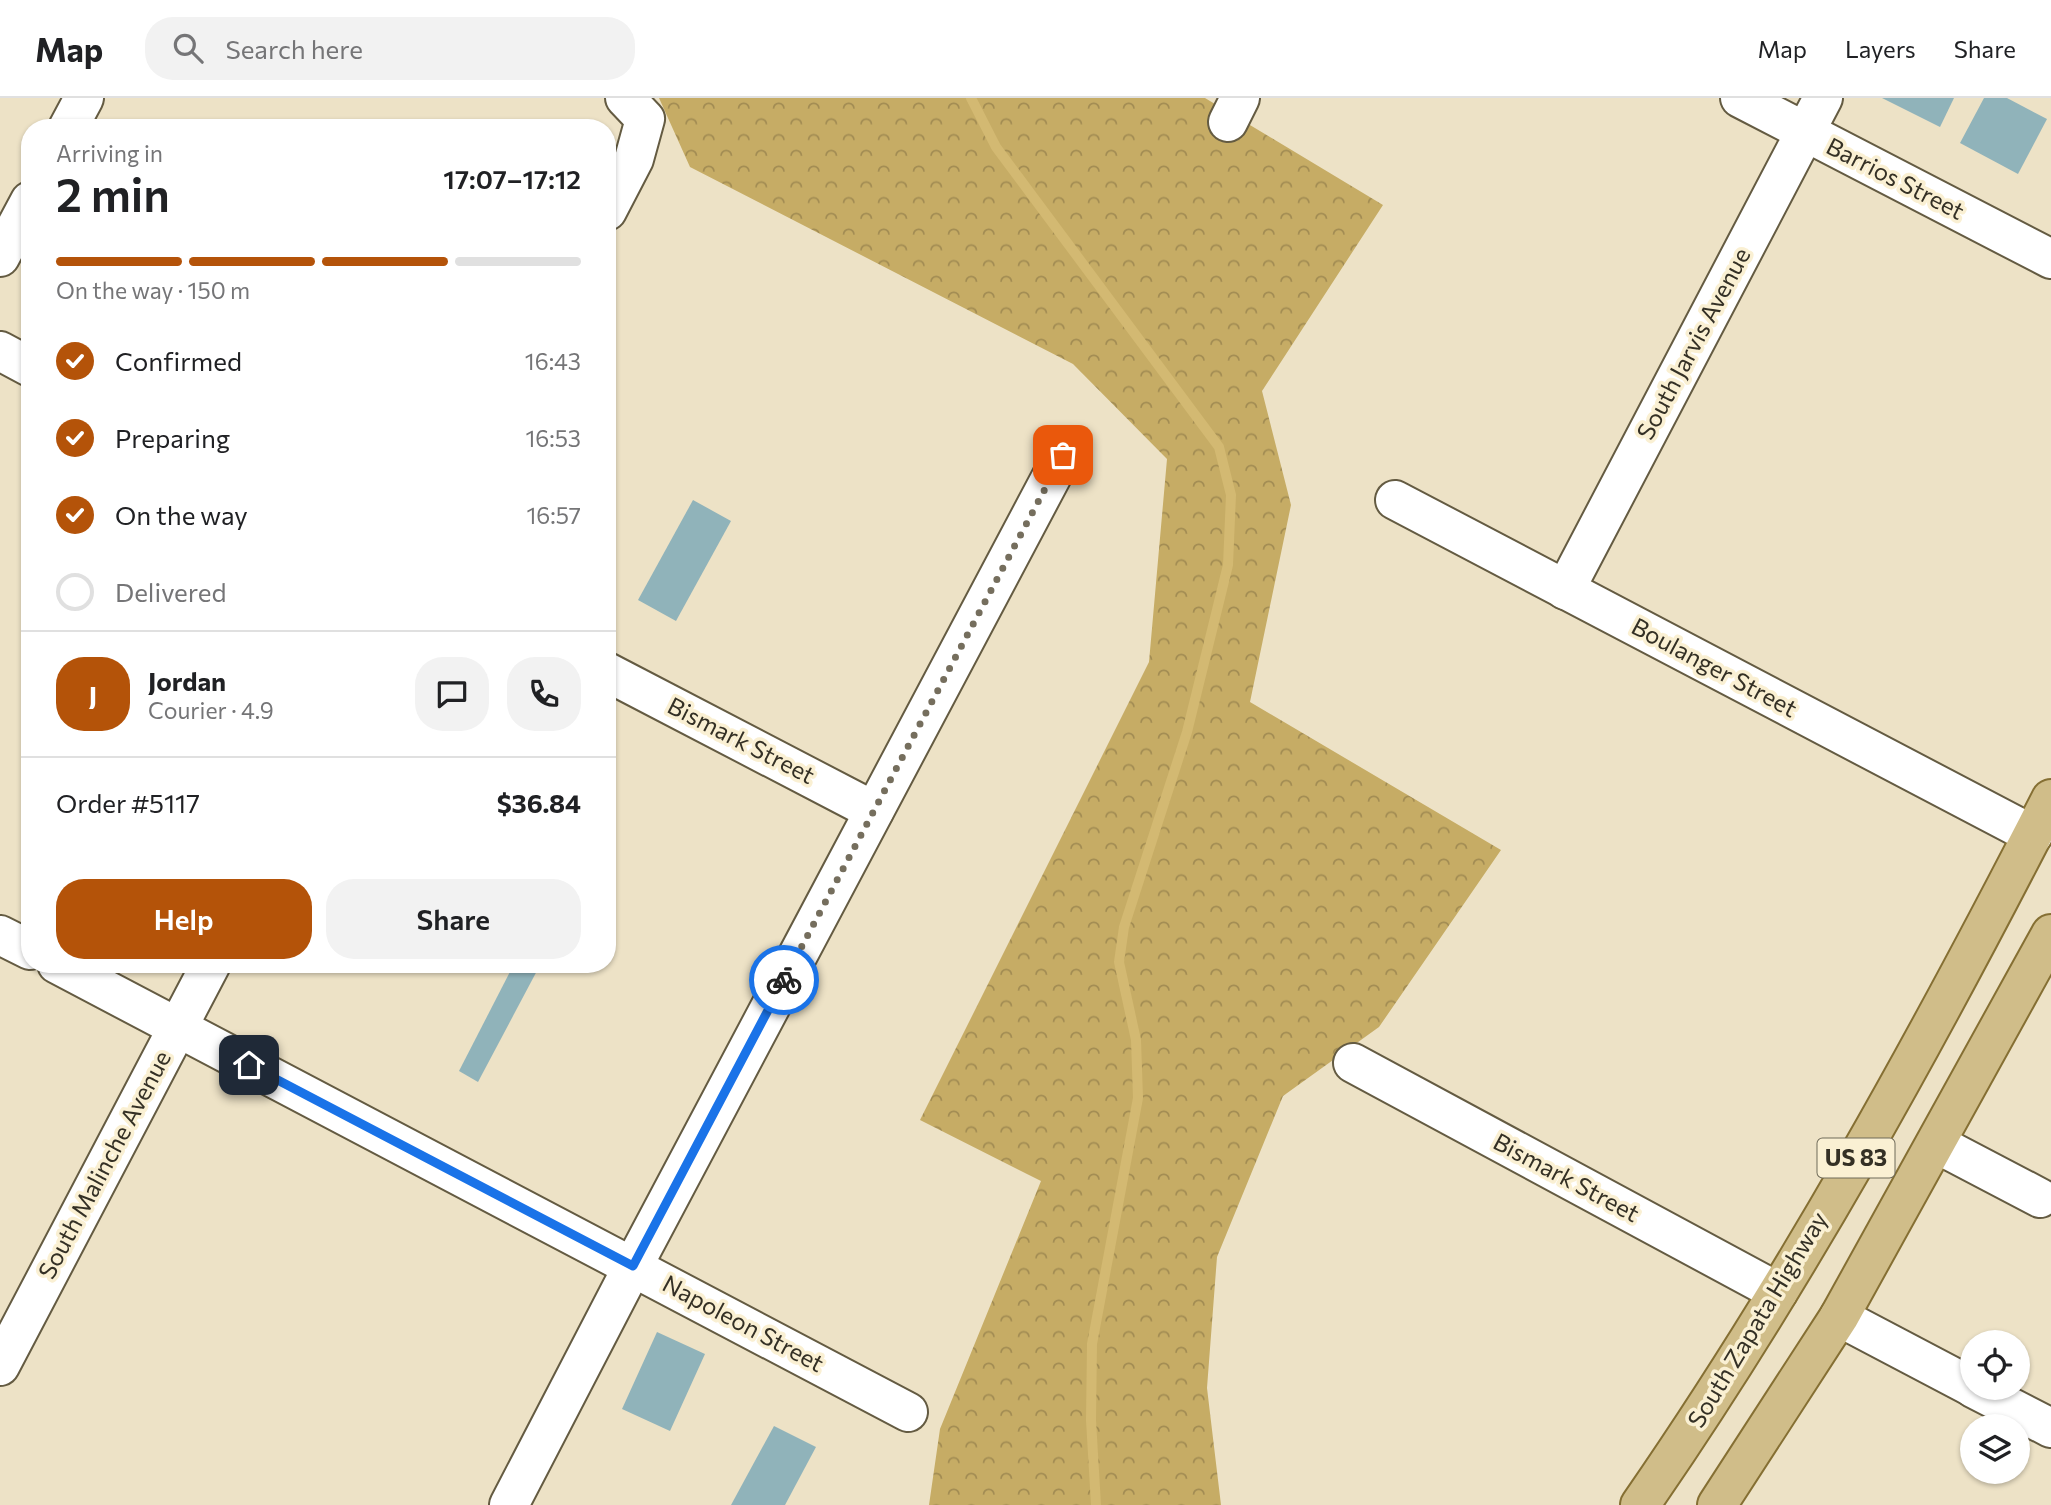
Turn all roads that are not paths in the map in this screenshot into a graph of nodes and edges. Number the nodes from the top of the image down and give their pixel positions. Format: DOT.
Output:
graph roads {
  1 [pos="84,98"];
  2 [pos="1740,98"];
  3 [pos="1823,98"];
  4 [pos="635,109"];
  5 [pos="73,119"];
  6 [pos="1805,132"];
  7 [pos="616,194"];
  8 [pos="21,218"];
  9 [pos="0,257"];
  10 [pos="2051,259"];
  11 [pos="0,351"];
  12 [pos="21,362"];
  13 [pos="1063,455"];
  14 [pos="1395,500"];
  15 [pos="1565,590"];
  16 [pos="616,677"];
  17 [pos="2051,799"];
  18 [pos="874,811"];
  19 [pos="2033,835"];
  20 [pos="0,934"];
  21 [pos="2051,934"];
  22 [pos="21,945"];
  23 [pos="74,973"];
  24 [pos="206,973"];
  25 [pos="177,1028"];
  26 [pos="1353,1063"];
  27 [pos="1937,1143"];
  28 [pos="2040,1198"];
  29 [pos="633,1266"];
  30 [pos="1779,1292"];
  31 [pos="1839,1317"];
  32 [pos="0,1366"];
  33 [pos="1960,1380"];
  34 [pos="1997,1400"];
  35 [pos="908,1412"];
  36 [pos="2051,1429"];
  37 [pos="509,1505"];
  38 [pos="1640,1505"];
  39 [pos="1717,1505"];
  1 -- 5 [label="street"];
  2 -- 6 [label="street, Barrios Street"];
  3 -- 6 [label="street, South Jarvis Avenue"];
  4 -- 7 [label="street"];
  6 -- 10 [label="street, Barrios Street"];
  6 -- 15 [label="street, South Jarvis Avenue"];
  8 -- 9 [label="street"];
  11 -- 12 [label="street"];
  13 -- 18 [label="street"];
  14 -- 15 [label="street, Boulanger Street"];
  15 -- 19 [label="street, Boulanger Street"];
  16 -- 18 [label="street, Bismark Street"];
  17 -- 19 [label="main road, South Zapata Highway / US 83"];
  18 -- 29 [label="street"];
  19 -- 30 [label="main road, South Zapata Highway / US 83"];
  20 -- 22 [label="street"];
  21 -- 27 [label="main road, US 83"];
  23 -- 25 [label="street, Napoleon Street"];
  24 -- 25 [label="street, South Malinche Avenue"];
  25 -- 29 [label="street, Napoleon Street"];
  25 -- 32 [label="street, South Malinche Avenue"];
  26 -- 30 [label="street, Bismark Street"];
  27 -- 28 [label="street"];
  27 -- 31 [label="main road, US 83"];
  29 -- 35 [label="street, Napoleon Street"];
  29 -- 37 [label="street"];
  30 -- 38 [label="main road, South Zapata Highway / US 83"];
  31 -- 33 [label="street"];
  31 -- 39 [label="main road, US 83"];
  34 -- 36 [label="street"];
}
